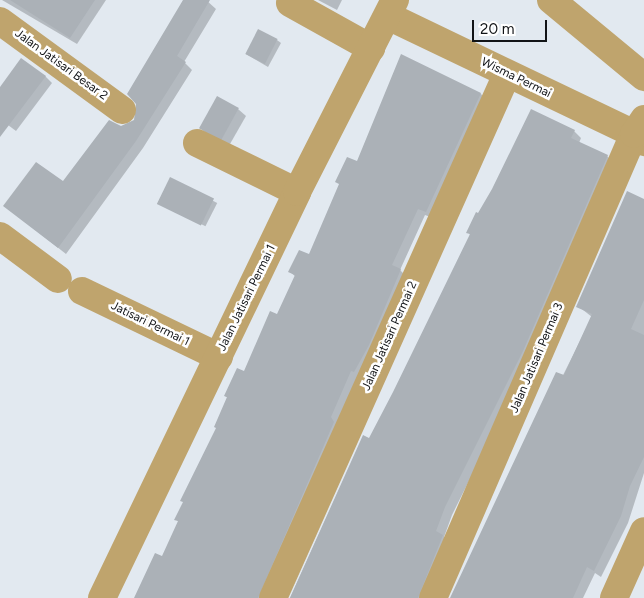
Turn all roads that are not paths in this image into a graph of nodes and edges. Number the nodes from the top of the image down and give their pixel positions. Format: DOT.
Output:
graph roads {
  1 [pos="551,0"];
  2 [pos="290,3"];
  3 [pos="392,8"];
  4 [pos="0,21"];
  5 [pos="371,48"];
  6 [pos="507,74"];
  7 [pos="644,77"];
  8 [pos="122,110"];
  9 [pos="640,132"];
  10 [pos="197,142"];
  11 [pos="298,192"];
  12 [pos="0,236"];
  13 [pos="58,279"];
  14 [pos="82,291"];
  15 [pos="219,357"];
  16 [pos="644,531"];
  17 [pos="102,598"];
  18 [pos="273,598"];
  19 [pos="433,598"];
  20 [pos="614,598"];
  1 -- 7 [label="street"];
  2 -- 5 [label="street"];
  3 -- 5 [label="street, Jalan Jatisari Permai 1"];
  3 -- 6 [label="street, Wisma Permai"];
  4 -- 8 [label="street, Jalan Jatisari Besar 2"];
  5 -- 11 [label="street, Jalan Jatisari Permai 1"];
  6 -- 9 [label="street, Wisma Permai"];
  6 -- 18 [label="street, Jalan Jatisari Permai 2"];
  9 -- 19 [label="street, Jalan Jatisari Permai 3"];
  10 -- 11 [label="street"];
  11 -- 15 [label="street, Jalan Jatisari Permai 1"];
  12 -- 13 [label="street"];
  14 -- 15 [label="street, Jatisari Permai 1"];
  15 -- 17 [label="street, Jalan Jatisari Permai 1"];
  16 -- 20 [label="street"];
}
